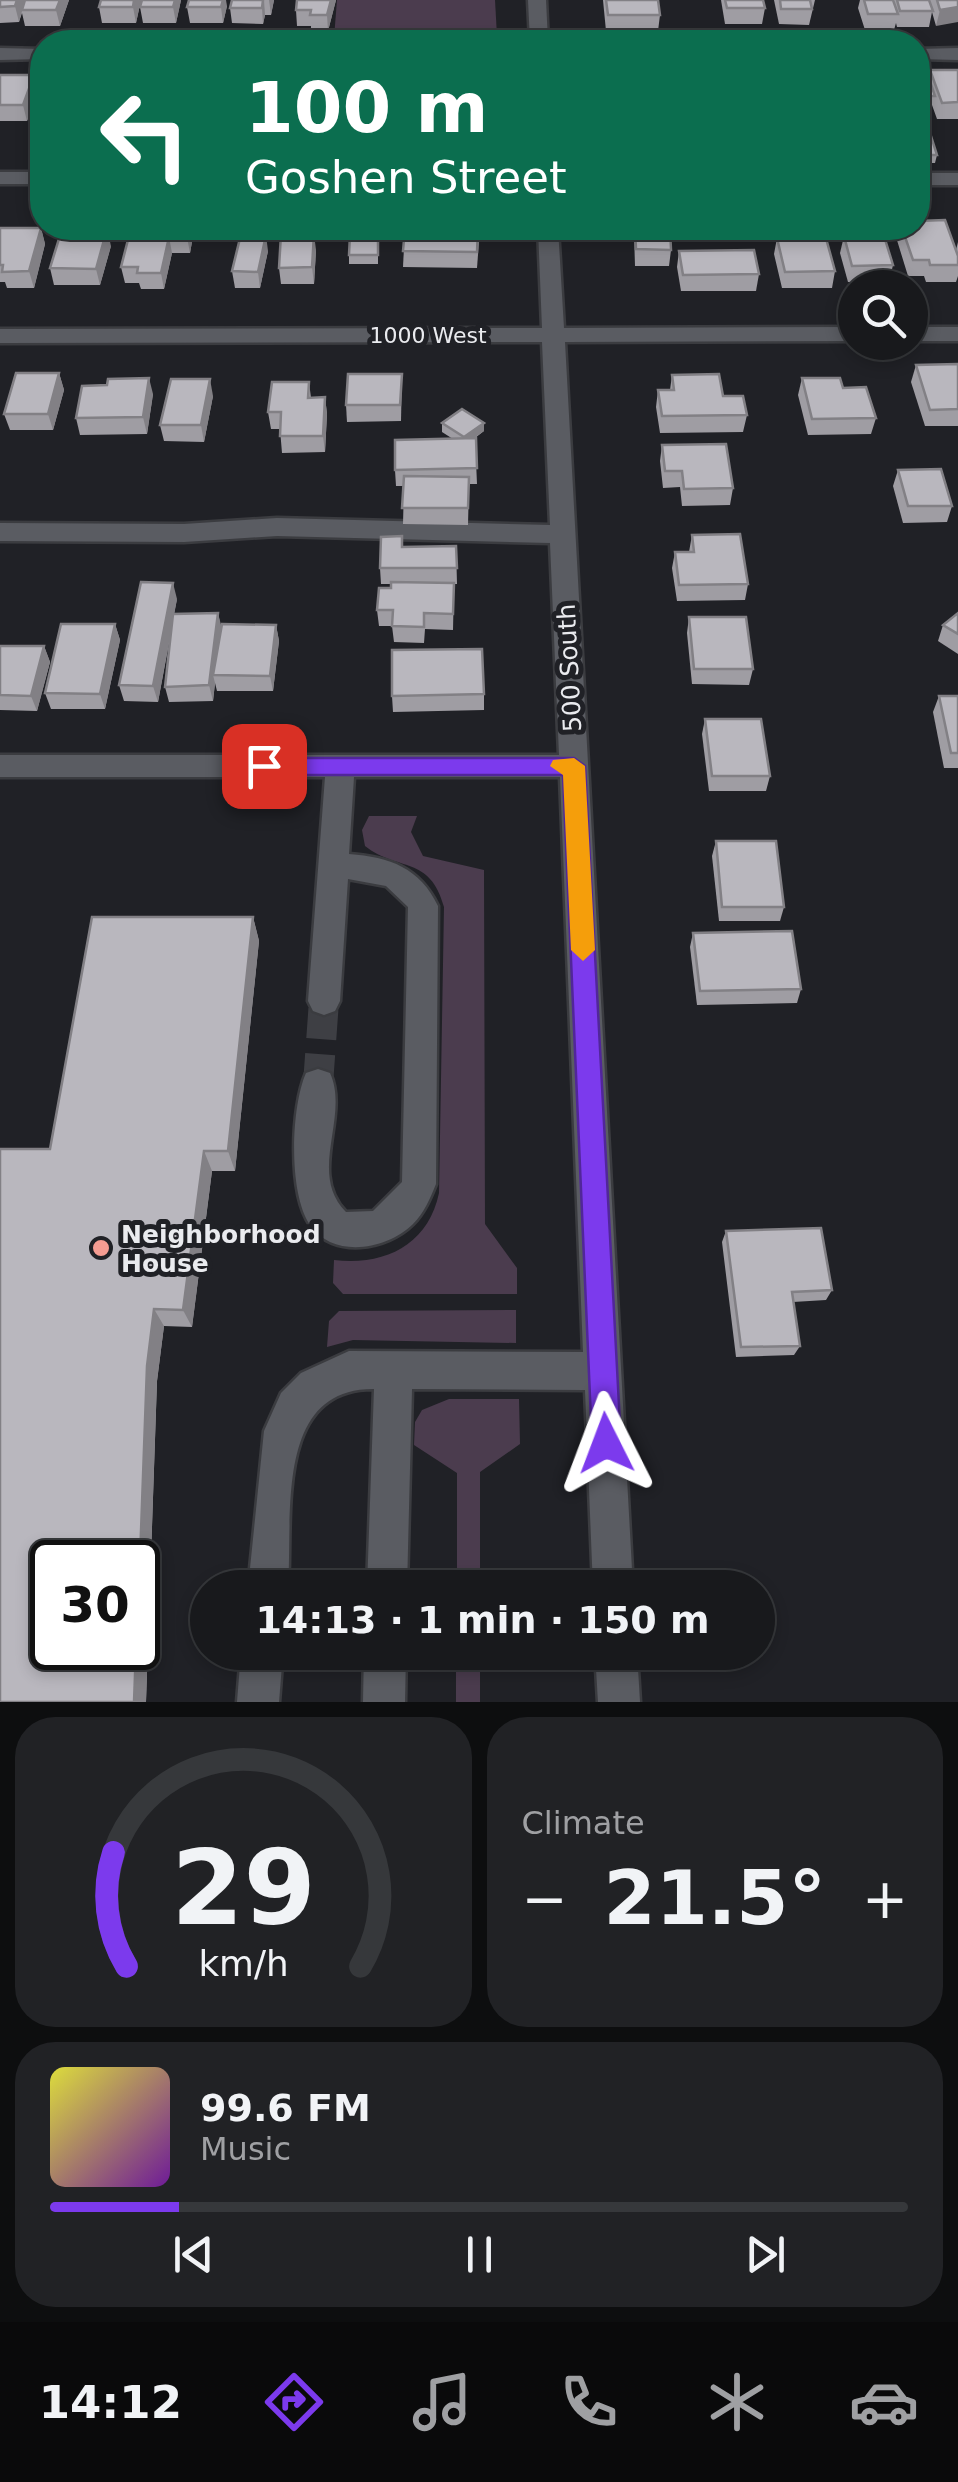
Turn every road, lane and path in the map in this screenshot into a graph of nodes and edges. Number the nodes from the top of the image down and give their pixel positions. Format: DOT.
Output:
graph roads {
  1 [pos="537,0"];
  2 [pos="538,30"];
  3 [pos="0,54"];
  4 [pos="30,54"];
  5 [pos="930,54"];
  6 [pos="958,54"];
  7 [pos="0,178"];
  8 [pos="30,178"];
  9 [pos="930,179"];
  10 [pos="958,179"];
  11 [pos="549,240"];
  12 [pos="838,334"];
  13 [pos="928,334"];
  14 [pos="958,334"];
  15 [pos="553,335"];
  16 [pos="0,336"];
  17 [pos="0,532"];
  18 [pos="563,534"];
  19 [pos="0,766"];
  20 [pos="340,766"];
  21 [pos="574,766"];
  22 [pos="334,866"];
  23 [pos="324,1001"];
  24 [pos="318,1084"];
  25 [pos="394,1369"];
  26 [pos="603,1371"];
  27 [pos="270,1570"];
  28 [pos="388,1570"];
  29 [pos="612,1570"];
  30 [pos="261,1670"];
  31 [pos="385,1670"];
  32 [pos="617,1670"];
  33 [pos="258,1702"];
  34 [pos="384,1702"];
  35 [pos="619,1702"];
  1 -- 2 [label="street"];
  3 -- 4 [label="street"];
  5 -- 6 [label="street"];
  7 -- 8 [label="street"];
  9 -- 10 [label="street"];
  11 -- 15 [label="street, 500 South"];
  12 -- 15 [label="street, 1000 West"];
  13 -- 14 [label="street"];
  15 -- 16 [label="street, 1000 West"];
  15 -- 18 [label="street, 500 South"];
  17 -- 18 [label="street"];
  18 -- 21 [label="street, 500 South"];
  19 -- 20 [label="street"];
  20 -- 21 [label="street"];
  20 -- 22 [label="street"];
  21 -- 26 [label="street, 500 South"];
  22 -- 23 [label="street"];
  22 -- 24 [label="street"];
  25 -- 26 [label="street"];
  25 -- 27 [label="street"];
  25 -- 28 [label="street"];
  26 -- 29 [label="street, 500 South"];
  30 -- 33 [label="street"];
  31 -- 34 [label="street"];
  32 -- 35 [label="street"];
}
